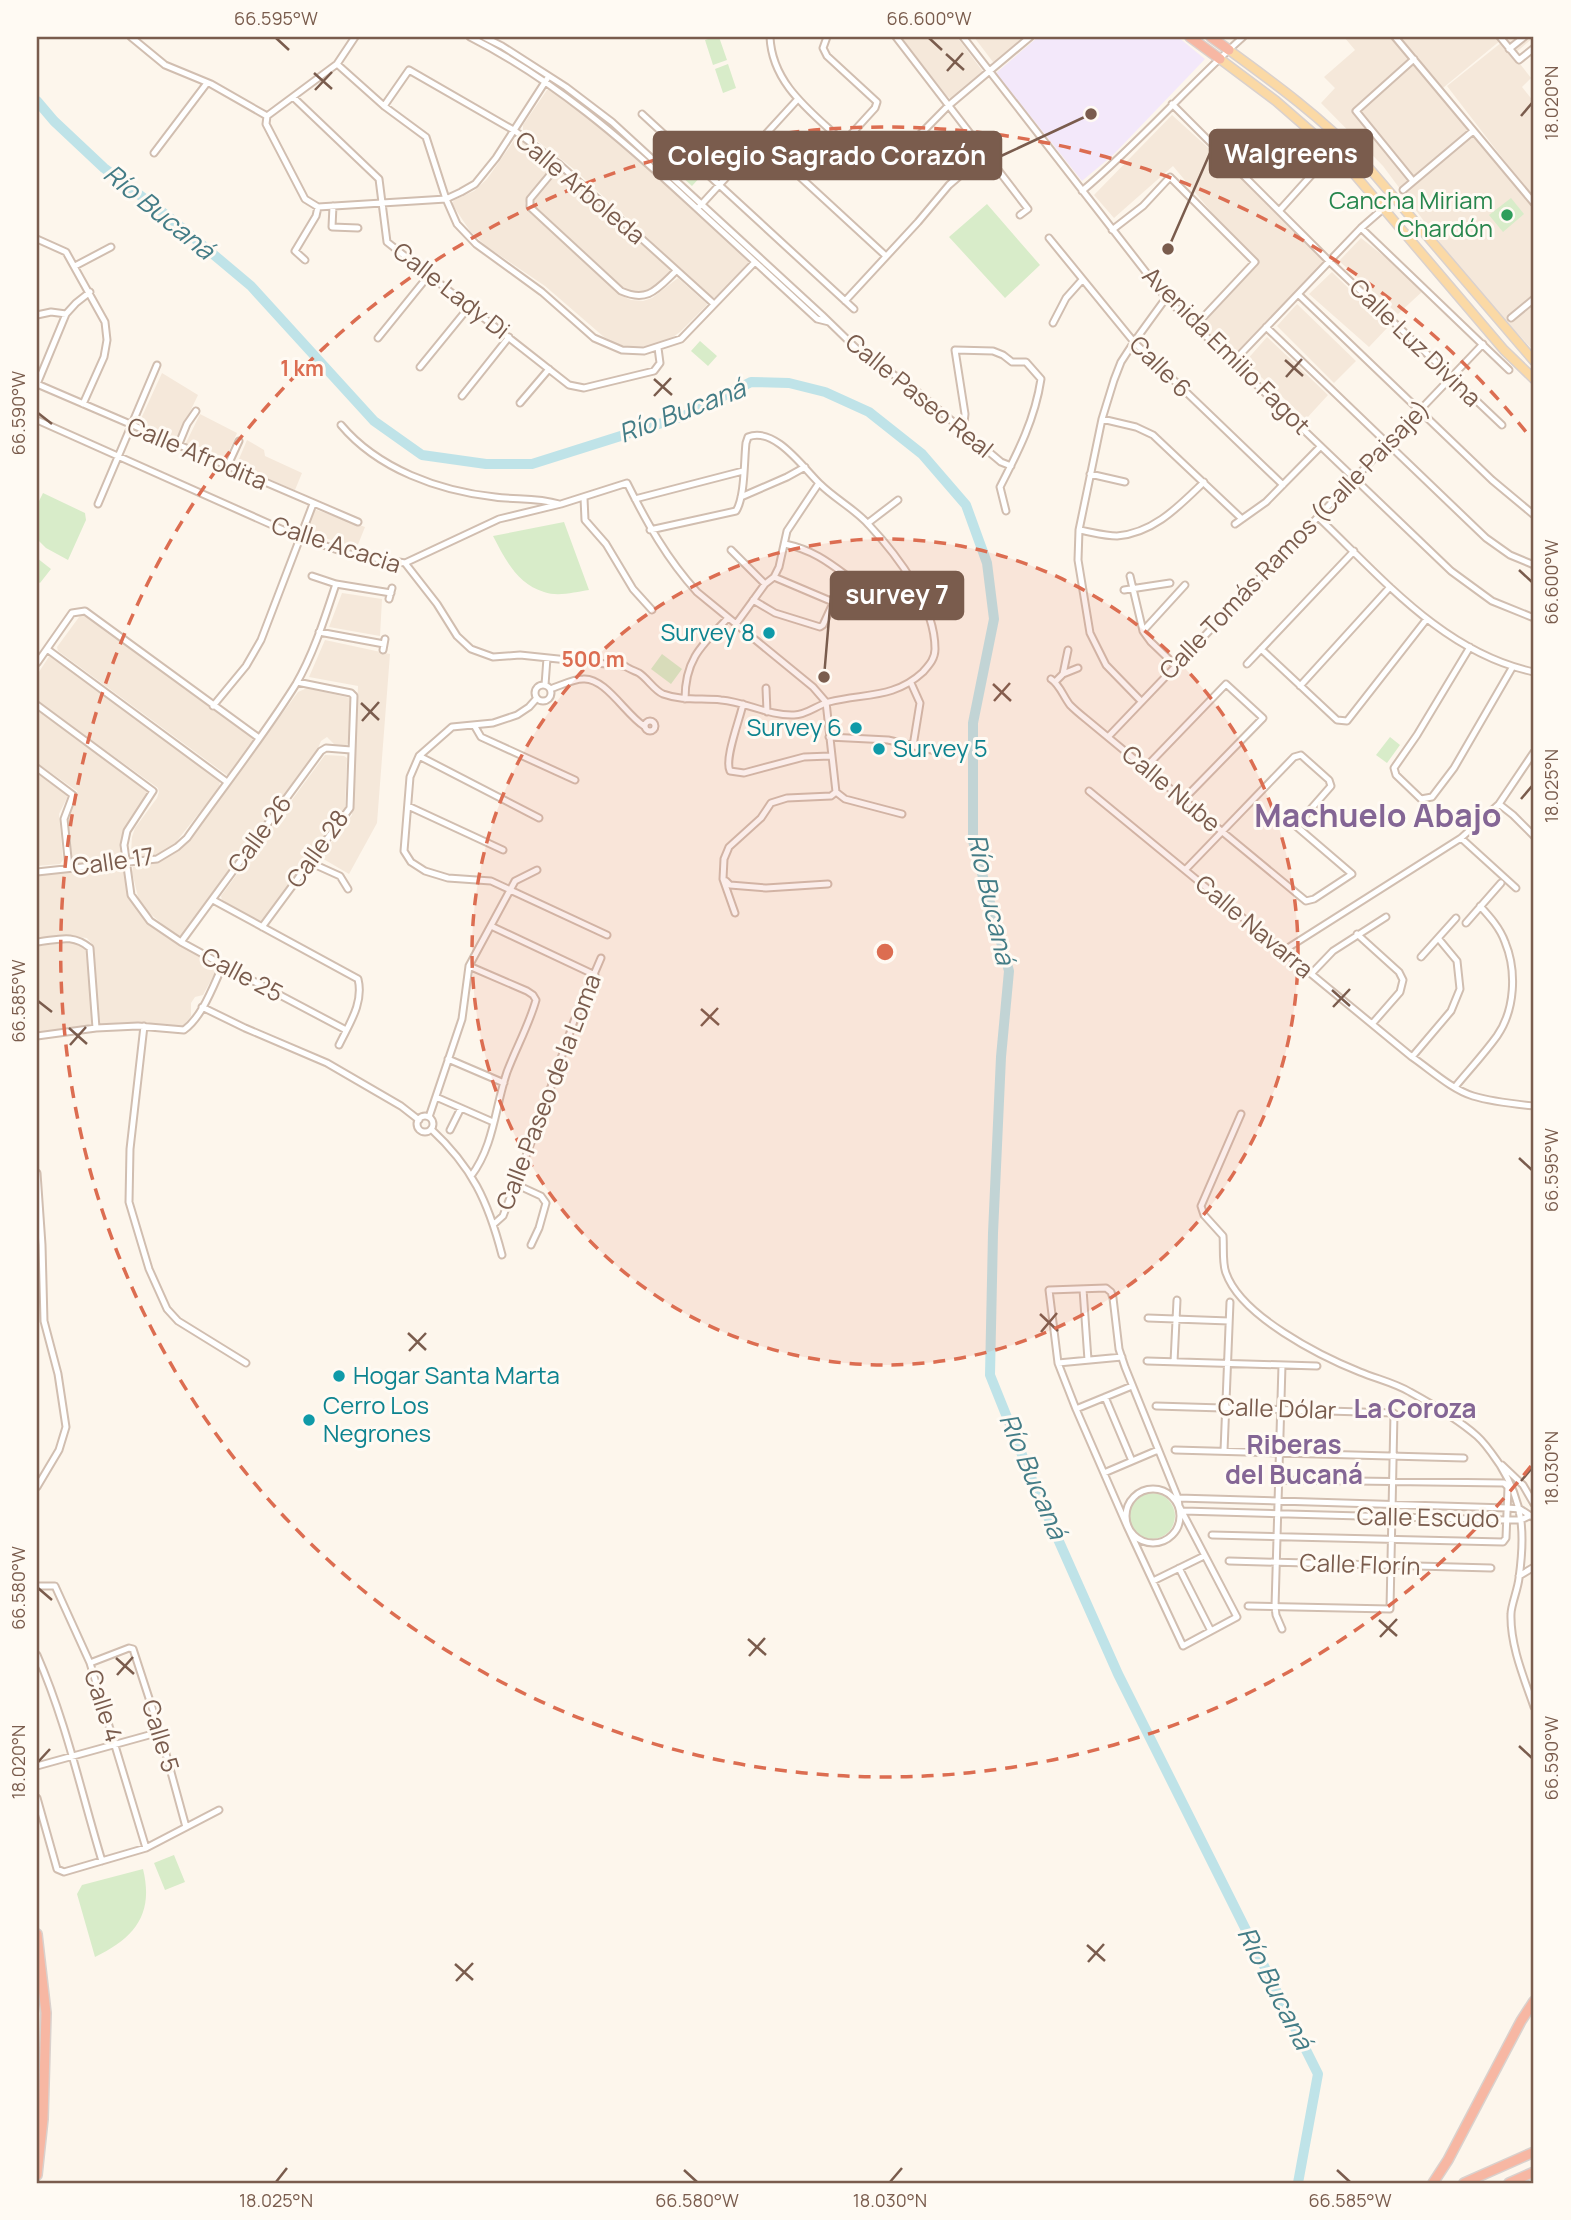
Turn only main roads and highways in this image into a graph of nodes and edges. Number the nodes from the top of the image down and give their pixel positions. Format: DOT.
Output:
graph roads {
  1 [pos="1190,37"];
  2 [pos="1211,37"];
  3 [pos="1229,50"];
  4 [pos="1220,59"];
  5 [pos="1324,141"];
  6 [pos="1338,155"];
  7 [pos="1534,361"];
  8 [pos="1534,379"];
  9 [pos="37,1934"];
  10 [pos="1534,2001"];
  11 [pos="1534,2152"];
  12 [pos="1534,2172"];
  13 [pos="37,2175"];
  14 [pos="1433,2183"];
  15 [pos="1464,2183"];
  16 [pos="1509,2183"];
  1 -- 4 [label="highway"];
  2 -- 3 [label="highway"];
  3 -- 7 [label="main road"];
  4 -- 5 [label="main road"];
  5 -- 6 [label="main road"];
  5 -- 6 [label="main road"];
  6 -- 8 [label="main road"];
  9 -- 13 [label="highway"];
  10 -- 14 [label="highway"];
  11 -- 15 [label="highway"];
  12 -- 16 [label="highway"];
}
